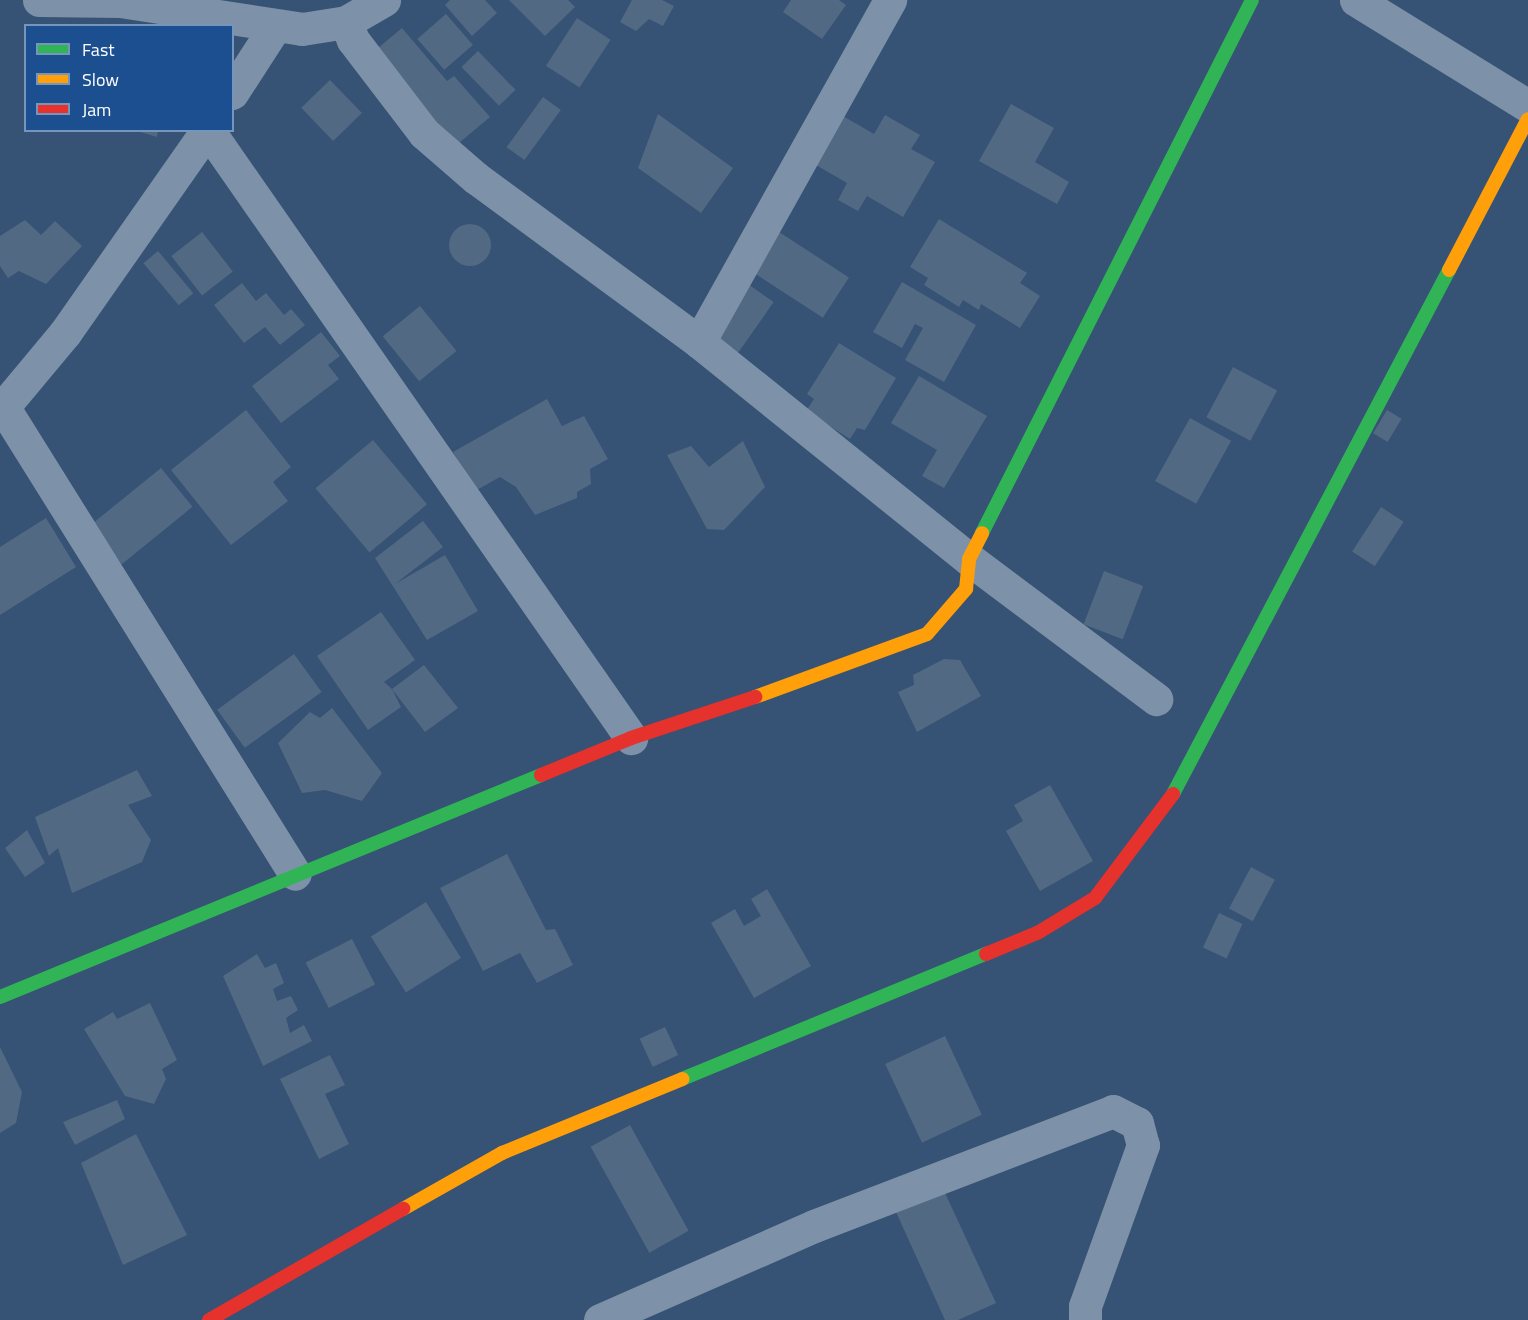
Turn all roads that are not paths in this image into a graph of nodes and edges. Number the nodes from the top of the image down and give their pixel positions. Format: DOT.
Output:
graph roads {
  1 [pos="39,0"];
  2 [pos="384,0"];
  3 [pos="890,0"];
  4 [pos="1252,0"];
  5 [pos="1356,0"];
  6 [pos="346,22"];
  7 [pos="274,28"];
  8 [pos="234,90"];
  9 [pos="1528,106"];
  10 [pos="1528,120"];
  11 [pos="206,132"];
  12 [pos="208,132"];
  13 [pos="699,342"];
  14 [pos="2,409"];
  15 [pos="969,559"];
  16 [pos="1156,699"];
  17 [pos="631,738"];
  18 [pos="295,874"];
  19 [pos="0,997"];
  20 [pos="209,1320"];
  21 [pos="600,1320"];
  22 [pos="1084,1320"];
  1 -- 7 [label="street"];
  2 -- 6 [label="street"];
  3 -- 13 [label="street"];
  4 -- 15 [label="street"];
  5 -- 9 [label="street"];
  6 -- 7 [label="street"];
  6 -- 13 [label="street"];
  7 -- 8 [label="street"];
  10 -- 20 [label="street"];
  11 -- 14 [label="street"];
  12 -- 17 [label="street"];
  13 -- 15 [label="street"];
  14 -- 18 [label="street"];
  15 -- 16 [label="street"];
  15 -- 17 [label="street"];
  17 -- 18 [label="street"];
  18 -- 19 [label="street"];
  21 -- 22 [label="street"];
}
